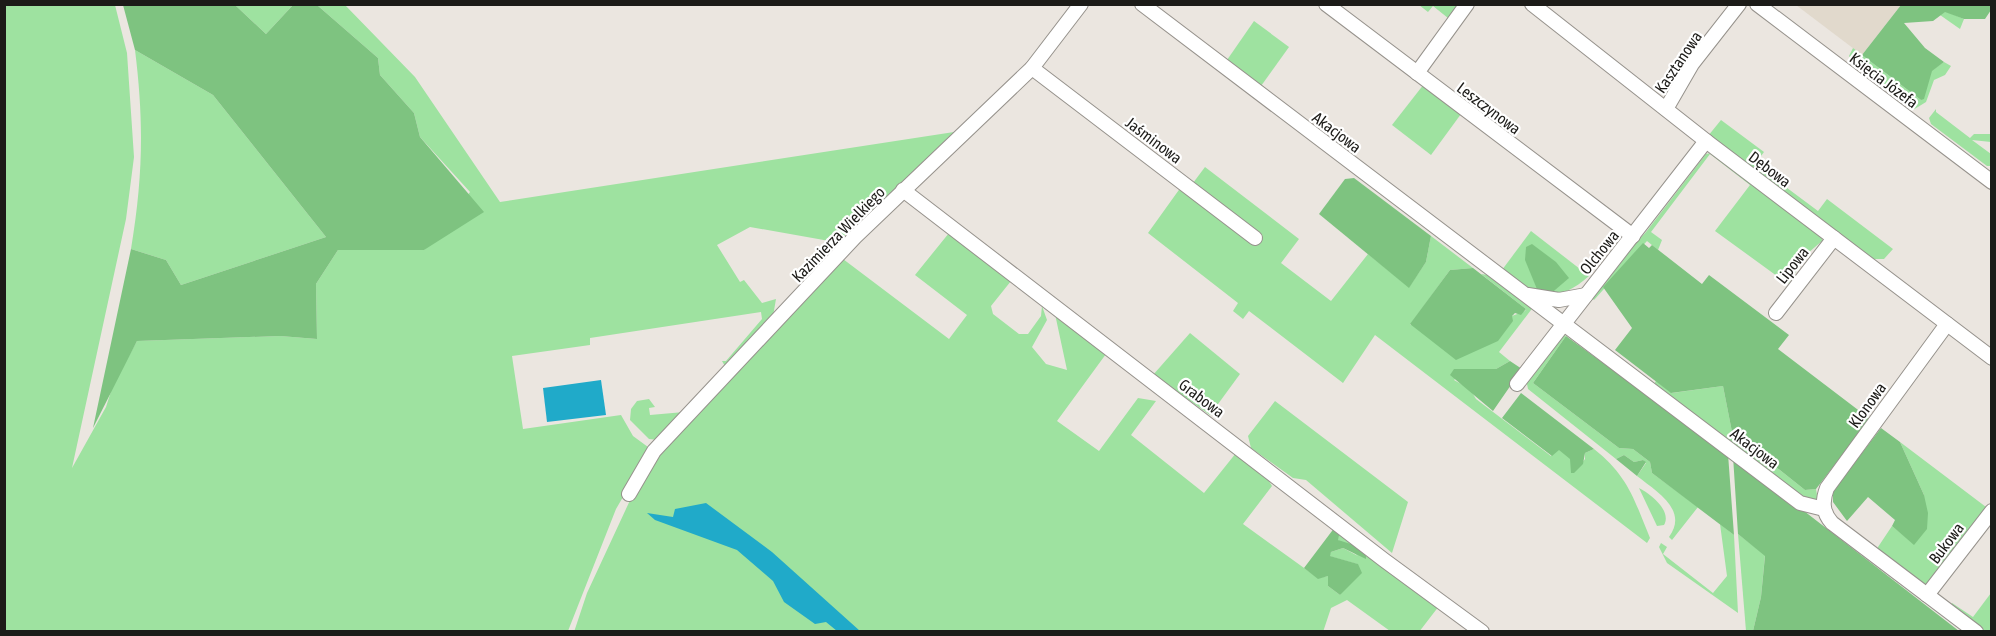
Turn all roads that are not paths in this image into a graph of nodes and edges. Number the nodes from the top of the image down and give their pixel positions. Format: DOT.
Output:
graph roads {
  1 [pos="1081,4"];
  2 [pos="1142,4"];
  3 [pos="1326,4"];
  4 [pos="1467,4"];
  5 [pos="1532,4"];
  6 [pos="1739,4"];
  7 [pos="1757,4"];
  8 [pos="1032,68"];
  9 [pos="1417,73"];
  10 [pos="1666,109"];
  11 [pos="1706,141"];
  12 [pos="1992,182"];
  13 [pos="903,190"];
  14 [pos="1633,236"];
  15 [pos="1256,238"];
  16 [pos="1834,238"];
  17 [pos="1513,287"];
  18 [pos="1586,295"];
  19 [pos="1776,313"];
  20 [pos="1563,324"];
  21 [pos="1947,324"];
  22 [pos="1992,358"];
  23 [pos="1517,384"];
  24 [pos="629,494"];
  25 [pos="1824,509"];
  26 [pos="1992,511"];
  27 [pos="1927,595"];
  28 [pos="1482,632"];
  29 [pos="1976,632"];
  1 -- 8 [label="street, Kazimierza Wielkiego"];
  2 -- 17 [label="street, Akacjowa"];
  3 -- 9 [label="street, Leszczynowa"];
  4 -- 9 [label="street"];
  5 -- 10 [label="street, Dębowa"];
  6 -- 10 [label="street, Kasztanowa"];
  7 -- 12 [label="street, Księcia Józefa"];
  8 -- 13 [label="street, Kazimierza Wielkiego"];
  8 -- 15 [label="street, Jaśminowa"];
  9 -- 14 [label="street, Leszczynowa"];
  10 -- 11 [label="street, Dębowa"];
  11 -- 14 [label="street, Olchowa"];
  11 -- 16 [label="street, Dębowa"];
  13 -- 24 [label="street, Kazimierza Wielkiego"];
  13 -- 28 [label="street, Grabowa"];
  14 -- 18 [label="street, Olchowa"];
  16 -- 19 [label="street, Lipowa"];
  16 -- 21 [label="street, Dębowa"];
  17 -- 18 [label="street, Akacjowa"];
  17 -- 20 [label="street, Akacjowa"];
  18 -- 20 [label="street, Olchowa"];
  20 -- 23 [label="street, Olchowa"];
  20 -- 25 [label="street, Akacjowa"];
  21 -- 22 [label="street, Dębowa"];
  21 -- 25 [label="street, Klonowa"];
  25 -- 27 [label="street, Akacjowa"];
  26 -- 27 [label="street, Bukowa"];
  27 -- 29 [label="street, Akacjowa"];
}
